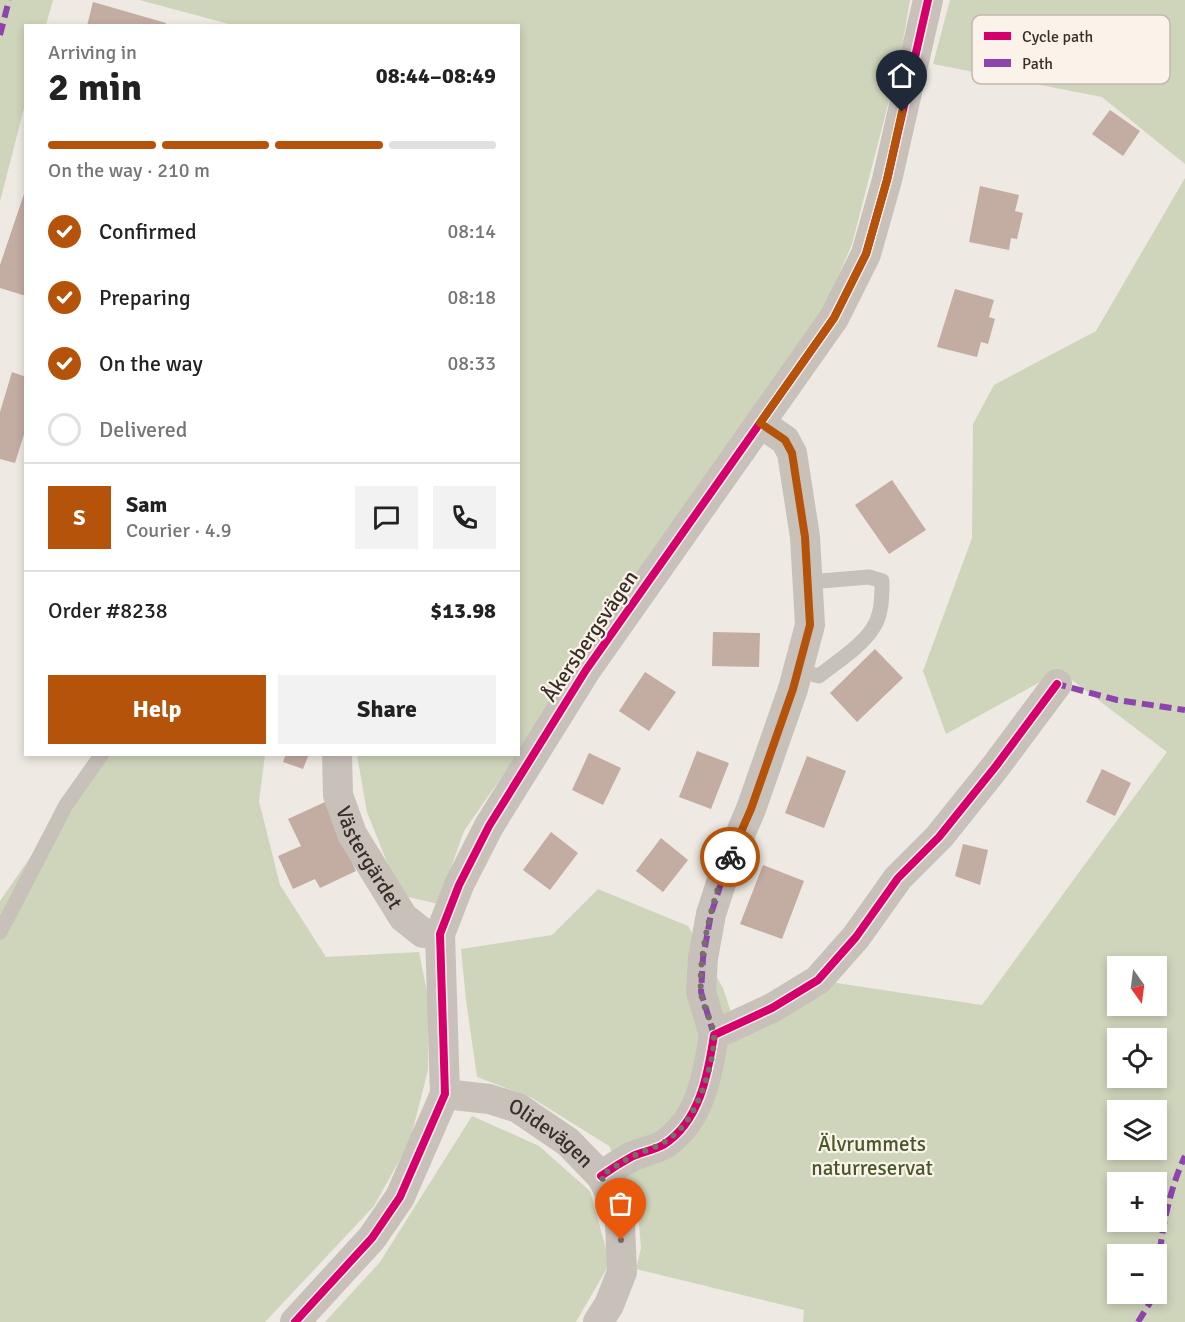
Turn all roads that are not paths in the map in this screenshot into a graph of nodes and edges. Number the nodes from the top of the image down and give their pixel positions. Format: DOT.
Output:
graph roads {
  1 [pos="928,0"];
  2 [pos="760,423"];
  3 [pos="809,582"];
  4 [pos="799,671"];
  5 [pos="1057,684"];
  6 [pos="101,756"];
  7 [pos="337,756"];
  8 [pos="0,932"];
  9 [pos="440,934"];
  10 [pos="714,1035"];
  11 [pos="445,1094"];
  12 [pos="601,1176"];
  13 [pos="295,1322"];
  14 [pos="598,1322"];
  1 -- 2 [label="street, Åkersbergsvägen"];
  2 -- 3 [label="street"];
  2 -- 9 [label="street, Åkersbergsvägen"];
  3 -- 4 [label="street"];
  3 -- 4 [label="lane"];
  4 -- 10 [label="street"];
  5 -- 10 [label="street"];
  6 -- 8 [label="lane"];
  7 -- 9 [label="street, Västergärdet"];
  9 -- 11 [label="street, Åkersbergsvägen"];
  10 -- 12 [label="street"];
  11 -- 12 [label="street, Olidevägen"];
  11 -- 13 [label="street, Åkersbergsvägen"];
  12 -- 14 [label="street, Olidevägen"];
}
